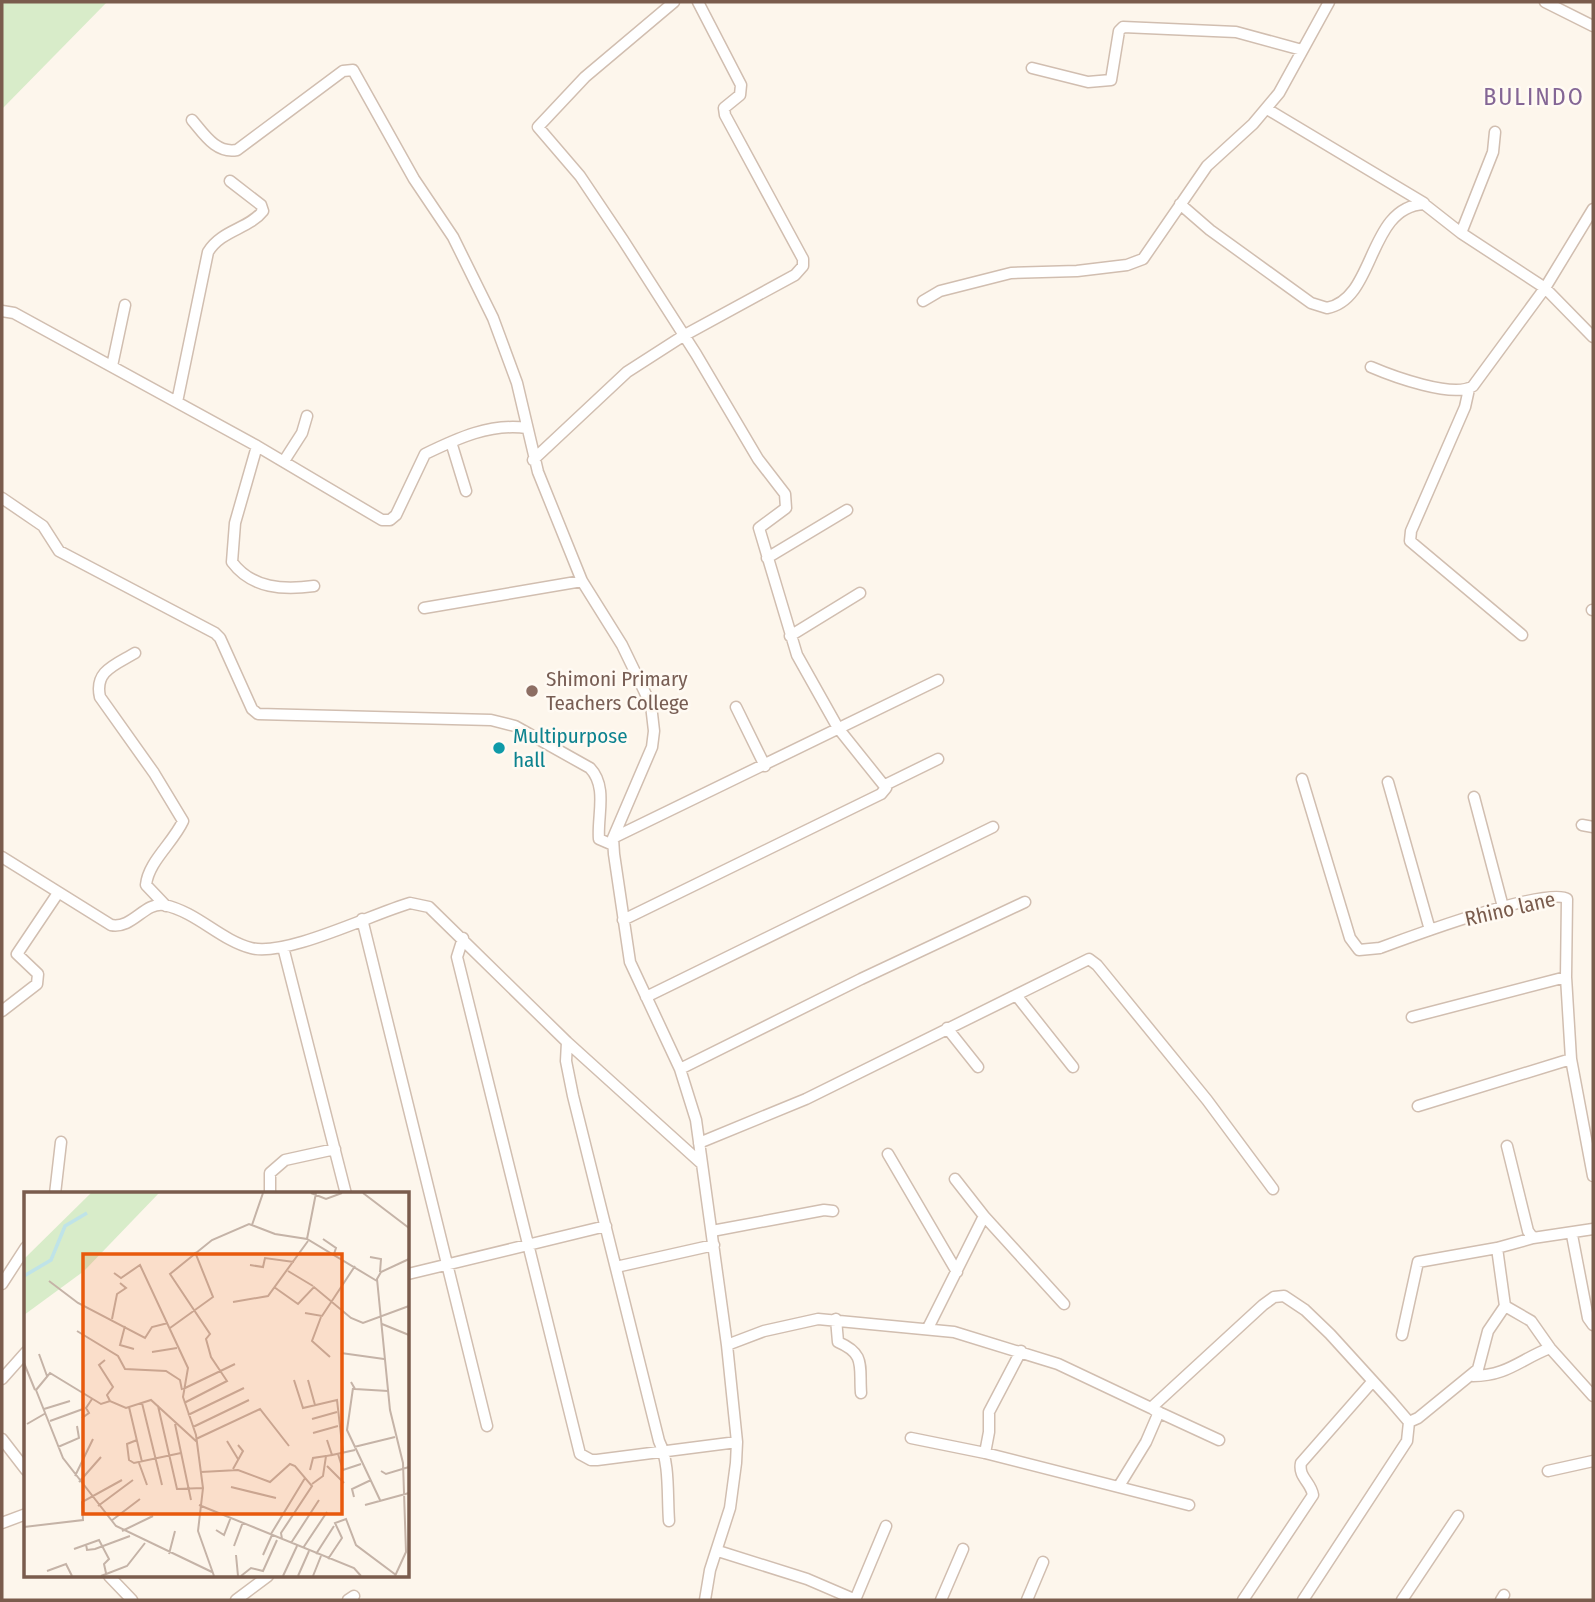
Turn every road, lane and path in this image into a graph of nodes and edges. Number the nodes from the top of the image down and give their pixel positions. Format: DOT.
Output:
graph roads {
  1 [pos="674,2"];
  2 [pos="698,2"];
  3 [pos="1329,2"];
  4 [pos="1549,3"];
  5 [pos="1593,26"];
  6 [pos="1302,50"];
  7 [pos="1032,68"];
  8 [pos="1267,109"];
  9 [pos="192,120"];
  10 [pos="1495,132"];
  11 [pos="230,181"];
  12 [pos="1180,204"];
  13 [pos="1424,204"];
  14 [pos="1593,209"];
  15 [pos="1461,233"];
  16 [pos="1545,288"];
  17 [pos="923,301"];
  18 [pos="125,305"];
  19 [pos="2,311"];
  20 [pos="683,336"];
  21 [pos="1593,337"];
  22 [pos="112,366"];
  23 [pos="1370,367"];
  24 [pos="1468,389"];
  25 [pos="177,402"];
  26 [pos="307,416"];
  27 [pos="527,428"];
  28 [pos="451,442"];
  29 [pos="257,446"];
  30 [pos="533,460"];
  31 [pos="284,461"];
  32 [pos="466,491"];
  33 [pos="2,498"];
  34 [pos="847,510"];
  35 [pos="767,558"];
  36 [pos="582,581"];
  37 [pos="314,586"];
  38 [pos="860,593"];
  39 [pos="424,608"];
  40 [pos="1522,635"];
  41 [pos="790,636"];
  42 [pos="135,653"];
  43 [pos="938,680"];
  44 [pos="736,707"];
  45 [pos="838,729"];
  46 [pos="938,759"];
  47 [pos="765,766"];
  48 [pos="1302,779"];
  49 [pos="1388,782"];
  50 [pos="885,785"];
  51 [pos="1474,797"];
  52 [pos="1582,825"];
  53 [pos="993,827"];
  54 [pos="1593,827"];
  55 [pos="613,842"];
  56 [pos="2,858"];
  57 [pos="58,893"];
  58 [pos="1025,902"];
  59 [pos="166,906"];
  60 [pos="1503,907"];
  61 [pos="362,919"];
  62 [pos="623,920"];
  63 [pos="1430,930"];
  64 [pos="463,938"];
  65 [pos="283,947"];
  66 [pos="1566,977"];
  67 [pos="1016,995"];
  68 [pos="646,997"];
  69 [pos="2,1011"];
  70 [pos="1412,1017"];
  71 [pos="947,1028"];
  72 [pos="567,1042"];
  73 [pos="1571,1059"];
  74 [pos="978,1067"];
  75 [pos="1073,1067"];
  76 [pos="680,1069"];
  77 [pos="1418,1106"];
  78 [pos="61,1142"];
  79 [pos="699,1143"];
  80 [pos="1507,1146"];
  81 [pos="335,1149"];
  82 [pos="888,1154"];
  83 [pos="702,1164"];
  84 [pos="1593,1176"];
  85 [pos="955,1179"];
  86 [pos="1273,1189"];
  87 [pos="55,1192"];
  88 [pos="270,1192"];
  89 [pos="346,1192"];
  90 [pos="834,1211"];
  91 [pos="984,1216"];
  92 [pos="606,1226"];
  93 [pos="1593,1229"];
  94 [pos="712,1231"];
  95 [pos="1572,1235"];
  96 [pos="1533,1238"];
  97 [pos="527,1245"];
  98 [pos="714,1245"];
  99 [pos="1497,1248"];
  100 [pos="24,1250"];
  101 [pos="447,1266"];
  102 [pos="616,1267"];
  103 [pos="957,1272"];
  104 [pos="410,1274"];
  105 [pos="2,1284"];
  106 [pos="1064,1304"];
  107 [pos="1505,1306"];
  108 [pos="836,1320"];
  109 [pos="1593,1325"];
  110 [pos="928,1328"];
  111 [pos="1402,1335"];
  112 [pos="727,1345"];
  113 [pos="1550,1349"];
  114 [pos="1020,1351"];
  115 [pos="24,1354"];
  116 [pos="1473,1376"];
  117 [pos="2,1380"];
  118 [pos="1372,1382"];
  119 [pos="861,1394"];
  120 [pos="1593,1396"];
  121 [pos="1155,1410"];
  122 [pos="1409,1422"];
  123 [pos="488,1426"];
  124 [pos="911,1438"];
  125 [pos="1219,1440"];
  126 [pos="3,1442"];
  127 [pos="737,1442"];
  128 [pos="666,1452"];
  129 [pos="985,1453"];
  130 [pos="1593,1461"];
  131 [pos="24,1468"];
  132 [pos="1548,1471"];
  133 [pos="1119,1486"];
  134 [pos="1189,1505"];
  135 [pos="24,1515"];
  136 [pos="1458,1516"];
  137 [pos="669,1521"];
  138 [pos="2,1523"];
  139 [pos="886,1526"];
  140 [pos="963,1549"];
  141 [pos="718,1551"];
  142 [pos="1043,1562"];
  143 [pos="111,1578"];
  144 [pos="265,1578"];
  145 [pos="132,1600"];
  146 [pos="236,1600"];
  147 [pos="705,1600"];
  148 [pos="856,1600"];
  149 [pos="941,1600"];
  150 [pos="1027,1600"];
  151 [pos="1243,1600"];
  152 [pos="1303,1600"];
  153 [pos="1402,1600"];
  1 -- 20 [label="street"];
  2 -- 20 [label="street"];
  3 -- 6 [label="street"];
  4 -- 5 [label="street"];
  6 -- 7 [label="street"];
  6 -- 8 [label="street"];
  8 -- 12 [label="street"];
  8 -- 13 [label="street"];
  9 -- 27 [label="street"];
  10 -- 15 [label="street"];
  11 -- 25 [label="street"];
  12 -- 13 [label="street"];
  12 -- 17 [label="street"];
  13 -- 15 [label="street"];
  14 -- 16 [label="street"];
  15 -- 16 [label="street"];
  16 -- 21 [label="street"];
  16 -- 24 [label="street"];
  18 -- 22 [label="street"];
  19 -- 22 [label="street"];
  20 -- 30 [label="street"];
  20 -- 35 [label="street"];
  22 -- 25 [label="street"];
  23 -- 24 [label="street"];
  24 -- 40 [label="street"];
  25 -- 29 [label="street"];
  26 -- 31 [label="street"];
  27 -- 28 [label="street"];
  27 -- 30 [label="street"];
  28 -- 31 [label="street"];
  28 -- 32 [label="street"];
  29 -- 31 [label="street"];
  29 -- 37 [label="street"];
  30 -- 36 [label="street"];
  33 -- 55 [label="street"];
  34 -- 35 [label="street"];
  35 -- 41 [label="street"];
  36 -- 39 [label="street"];
  36 -- 55 [label="street"];
  38 -- 41 [label="street"];
  41 -- 45 [label="street"];
  42 -- 59 [label="street"];
  43 -- 45 [label="street"];
  44 -- 47 [label="street"];
  45 -- 47 [label="street"];
  45 -- 50 [label="street"];
  46 -- 50 [label="street"];
  47 -- 55 [label="street"];
  48 -- 63 [label="street, Rhino lane"];
  49 -- 63 [label="street"];
  50 -- 62 [label="street"];
  51 -- 60 [label="street"];
  52 -- 54 [label="street"];
  53 -- 68 [label="street"];
  55 -- 62 [label="street"];
  56 -- 57 [label="street"];
  57 -- 59 [label="street"];
  57 -- 69 [label="street"];
  58 -- 76 [label="street"];
  59 -- 65 [label="street"];
  60 -- 63 [label="street, Rhino lane"];
  60 -- 66 [label="street, Rhino lane"];
  61 -- 64 [label="street"];
  61 -- 65 [label="street"];
  61 -- 101 [label="street"];
  62 -- 68 [label="street"];
  64 -- 72 [label="street"];
  64 -- 97 [label="street"];
  65 -- 81 [label="street"];
  66 -- 70 [label="street"];
  66 -- 73 [label="street, Rhino lane"];
  67 -- 71 [label="street"];
  67 -- 75 [label="street"];
  67 -- 86 [label="street"];
  68 -- 76 [label="street"];
  71 -- 74 [label="street"];
  71 -- 79 [label="street"];
  72 -- 83 [label="street"];
  72 -- 92 [label="street"];
  73 -- 77 [label="street"];
  73 -- 84 [label="street, Rhino lane"];
  76 -- 79 [label="street"];
  78 -- 87 [label="street"];
  79 -- 83 [label="street"];
  80 -- 96 [label="street"];
  81 -- 88 [label="street"];
  81 -- 89 [label="street"];
  82 -- 103 [label="street"];
  83 -- 94 [label="street"];
  85 -- 91 [label="street"];
  90 -- 94 [label="street"];
  91 -- 103 [label="street"];
  91 -- 106 [label="street"];
  92 -- 97 [label="street"];
  92 -- 102 [label="street"];
  93 -- 95 [label="street"];
  94 -- 98 [label="street"];
  95 -- 96 [label="street"];
  95 -- 109 [label="street"];
  96 -- 99 [label="street"];
  97 -- 101 [label="street"];
  97 -- 128 [label="street"];
  98 -- 102 [label="street"];
  98 -- 112 [label="street"];
  99 -- 107 [label="street"];
  99 -- 111 [label="street"];
  100 -- 105 [label="street"];
  101 -- 104 [label="street"];
  101 -- 123 [label="street"];
  102 -- 128 [label="street"];
  103 -- 110 [label="street"];
  107 -- 113 [label="street"];
  107 -- 116 [label="street"];
  108 -- 110 [label="street"];
  108 -- 112 [label="street"];
  108 -- 119 [label="street"];
  110 -- 114 [label="street"];
  112 -- 127 [label="street"];
  113 -- 116 [label="street"];
  113 -- 120 [label="street"];
  114 -- 121 [label="street"];
  114 -- 129 [label="street"];
  115 -- 117 [label="street"];
  116 -- 122 [label="street"];
  118 -- 121 [label="street"];
  118 -- 122 [label="street"];
  118 -- 151 [label="street"];
  121 -- 125 [label="street"];
  121 -- 133 [label="street"];
  122 -- 152 [label="street"];
  124 -- 129 [label="street"];
  126 -- 131 [label="street"];
  127 -- 128 [label="street"];
  127 -- 141 [label="street"];
  128 -- 137 [label="street"];
  129 -- 133 [label="street"];
  130 -- 132 [label="street"];
  133 -- 134 [label="street"];
  135 -- 138 [label="street"];
  136 -- 153 [label="street"];
  139 -- 148 [label="street"];
  140 -- 149 [label="street"];
  141 -- 147 [label="street"];
  141 -- 148 [label="street"];
  142 -- 150 [label="street"];
  143 -- 145 [label="street"];
  144 -- 146 [label="street"];
}
